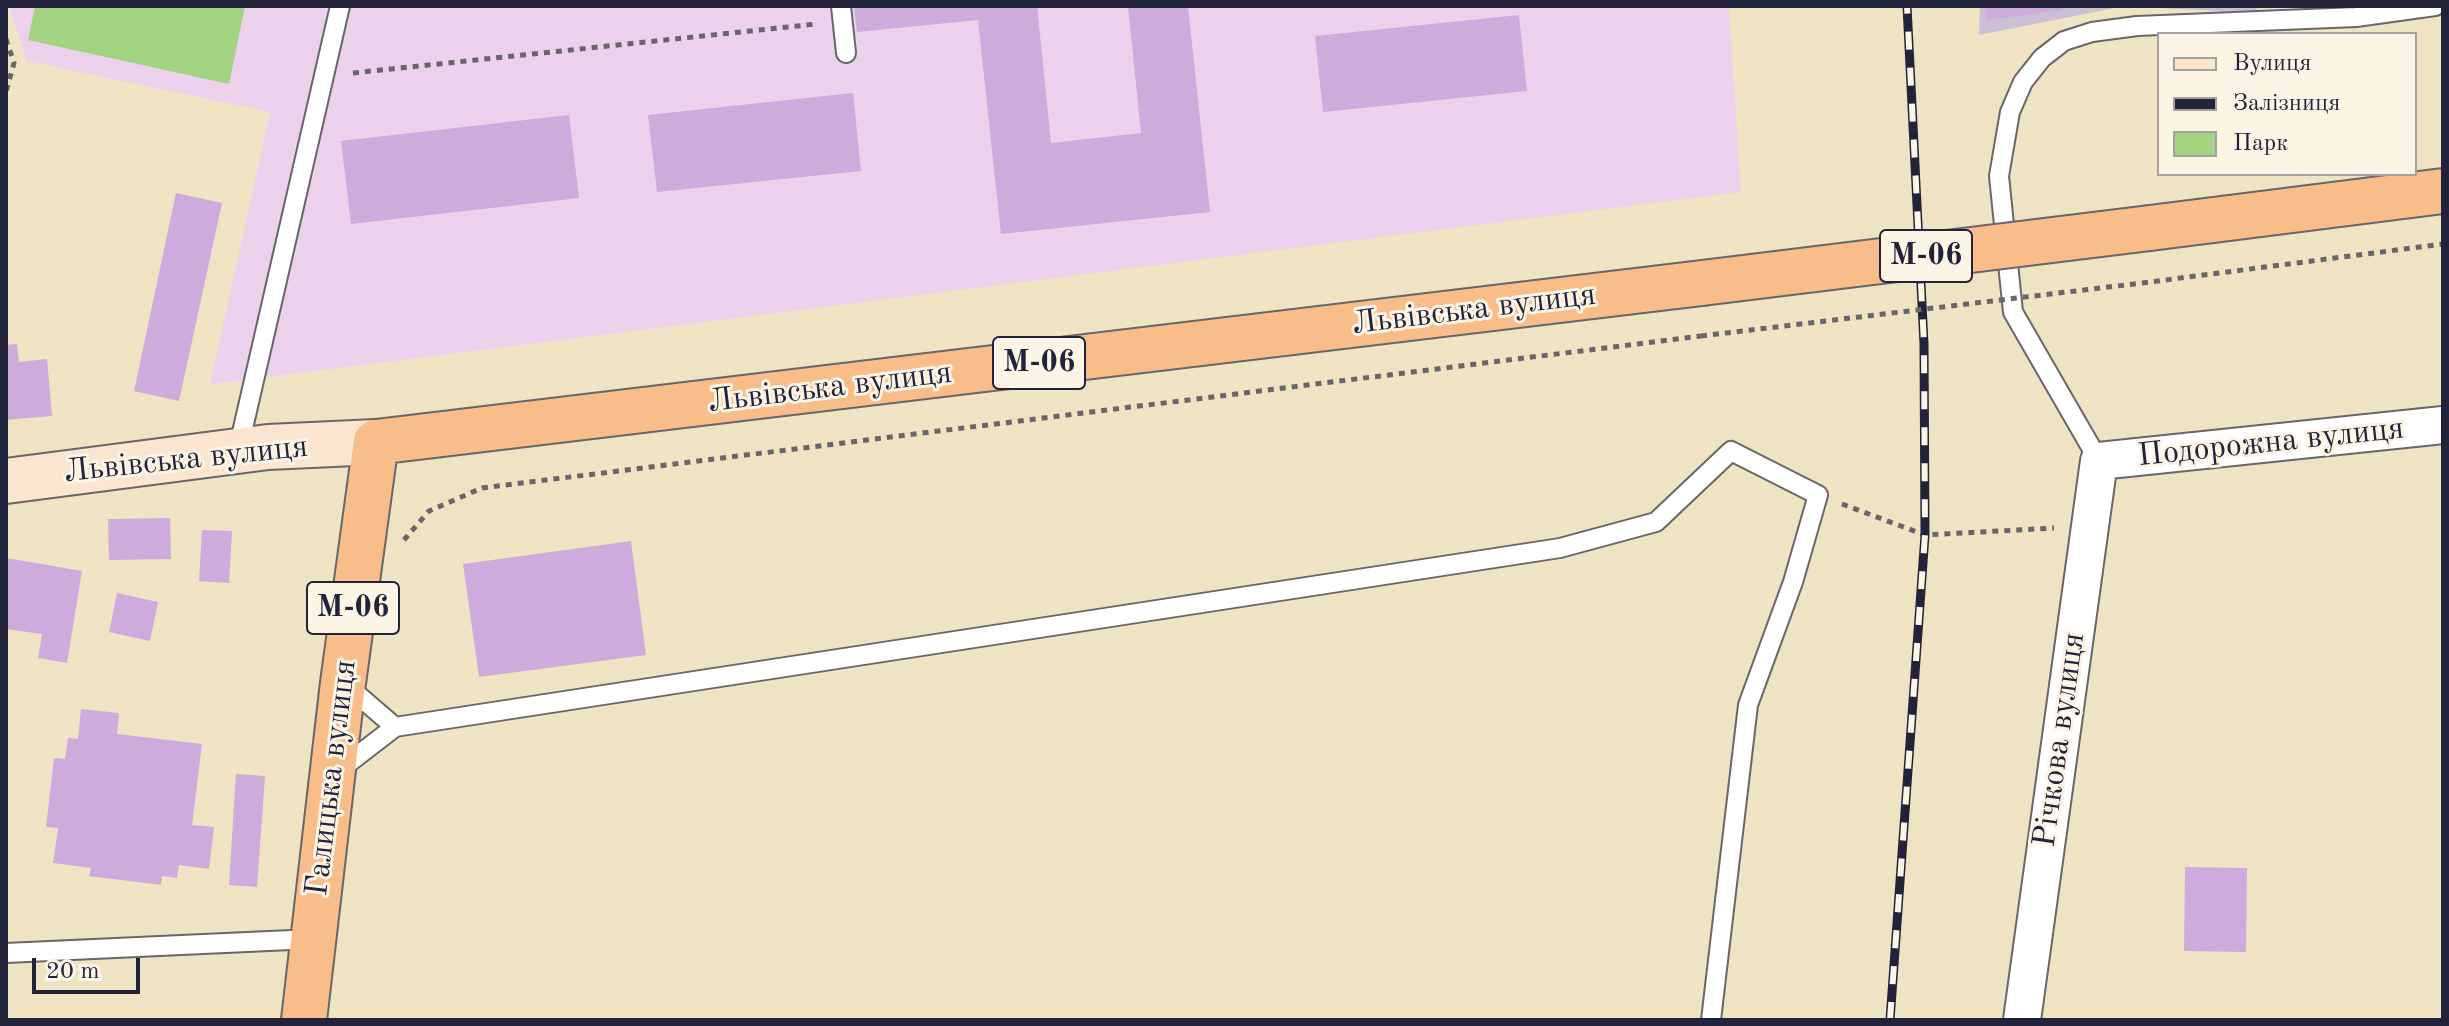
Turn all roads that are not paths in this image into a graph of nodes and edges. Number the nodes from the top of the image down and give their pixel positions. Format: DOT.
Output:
graph roads {
  1 [pos="340,6"];
  2 [pos="2435,6"];
  3 [pos="842,13"];
  4 [pos="846,53"];
  5 [pos="2443,191"];
  6 [pos="2443,425"];
  7 [pos="376,442"];
  8 [pos="238,450"];
  9 [pos="2099,461"];
  10 [pos="6,481"];
  11 [pos="343,683"];
  12 [pos="395,727"];
  13 [pos="334,774"];
  14 [pos="313,939"];
  15 [pos="6,953"];
  16 [pos="304,1020"];
  17 [pos="1711,1020"];
  18 [pos="2022,1020"];
  1 -- 8 [label="lane"];
  2 -- 9 [label="lane"];
  3 -- 4 [label="lane"];
  5 -- 7 [label="highway, Львівська вулиця / М-06, bridge"];
  6 -- 9 [label="street, Подорожна вулиця"];
  7 -- 8 [label="main road, Львівська вулиця"];
  7 -- 11 [label="highway, Галицька вулиця / М-06"];
  8 -- 10 [label="main road, Львівська вулиця"];
  9 -- 18 [label="street, Річкова вулиця"];
  11 -- 12 [label="lane"];
  11 -- 13 [label="highway, Галицька вулиця / М-06"];
  12 -- 13 [label="lane"];
  12 -- 17 [label="lane"];
  13 -- 14 [label="highway, Галицька вулиця / М-06"];
  14 -- 15 [label="lane"];
  14 -- 16 [label="highway, Галицька вулиця / М-06"];
}
